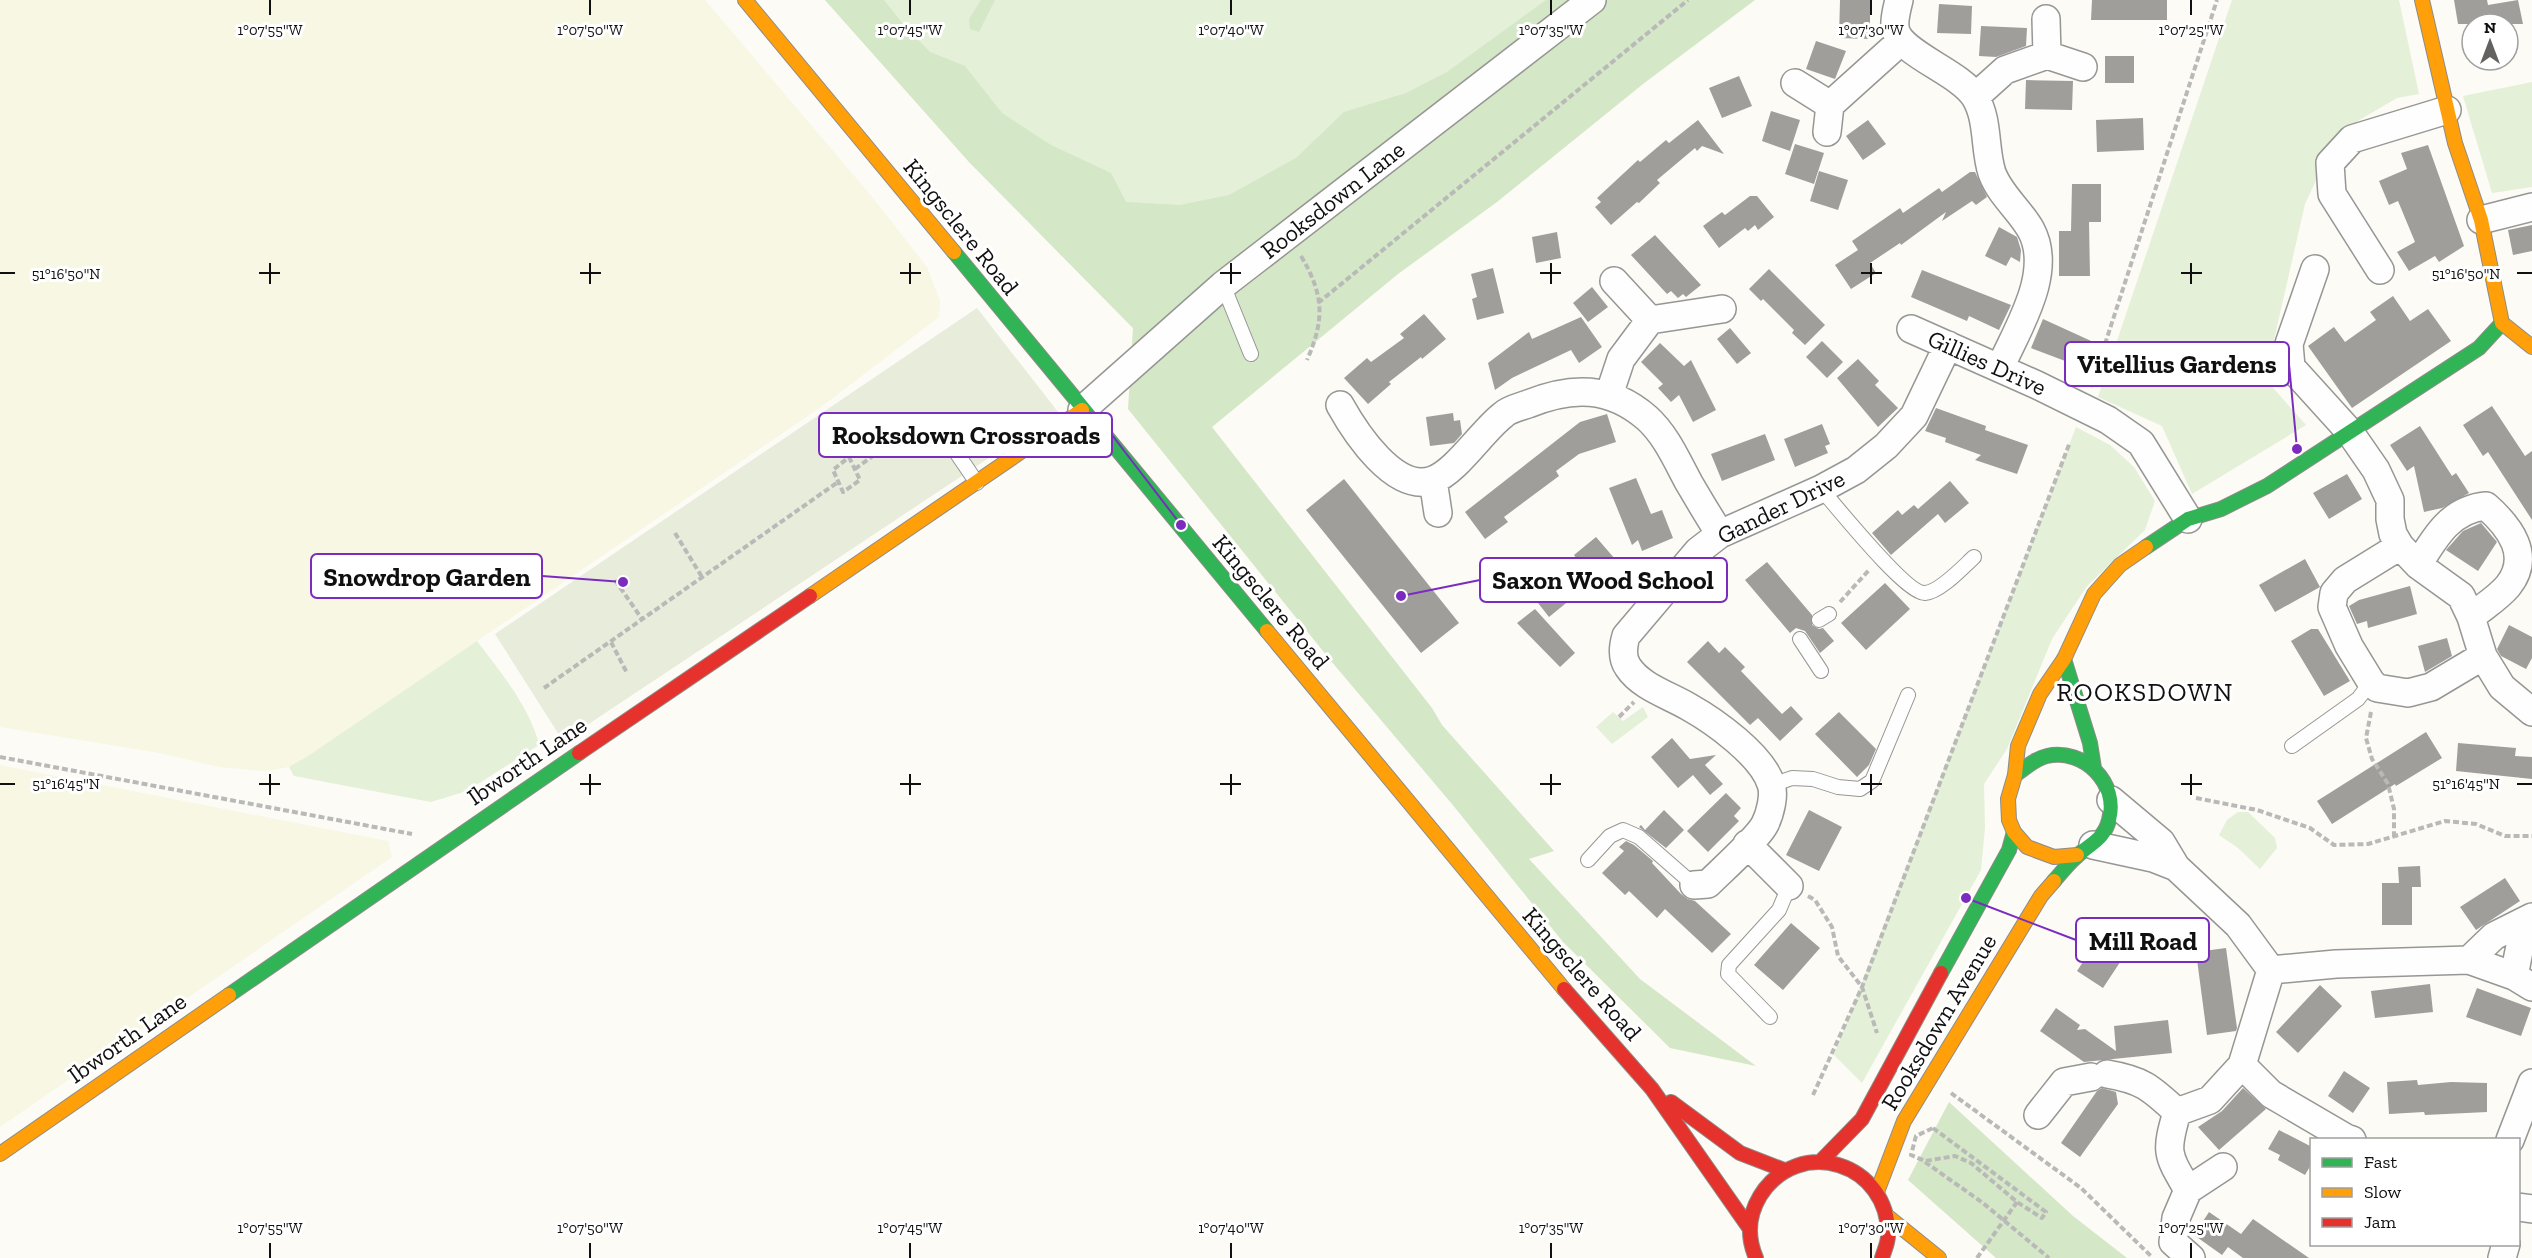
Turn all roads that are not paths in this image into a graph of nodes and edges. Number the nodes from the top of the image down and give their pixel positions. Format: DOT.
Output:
graph roads {
  1 [pos="745,0"];
  2 [pos="1592,0"];
  3 [pos="1899,0"];
  4 [pos="2422,0"];
  5 [pos="2046,19"];
  6 [pos="1900,42"];
  7 [pos="2047,55"];
  8 [pos="2083,67"];
  9 [pos="1795,82"];
  10 [pos="1975,96"];
  11 [pos="1830,105"];
  12 [pos="2446,110"];
  13 [pos="1827,132"];
  14 [pos="2532,207"];
  15 [pos="2481,220"];
  16 [pos="2315,268"];
  17 [pos="2380,270"];
  18 [pos="1614,281"];
  19 [pos="1223,285"];
  20 [pos="1722,309"];
  21 [pos="1650,320"];
  22 [pos="2502,323"];
  23 [pos="1911,329"];
  24 [pos="1948,345"];
  25 [pos="2532,347"];
  26 [pos="1251,354"];
  27 [pos="2000,368"];
  28 [pos="1609,395"];
  29 [pos="1082,410"];
  30 [pos="1345,424"];
  31 [pos="2349,431"];
  32 [pos="956,452"];
  33 [pos="1433,480"];
  34 [pos="977,483"];
  35 [pos="1821,489"];
  36 [pos="1438,513"];
  37 [pos="2188,519"];
  38 [pos="1720,534"];
  39 [pos="2409,556"];
  40 [pos="1974,557"];
  41 [pos="2471,617"];
  42 [pos="1800,639"];
  43 [pos="2483,656"];
  44 [pos="2064,659"];
  45 [pos="1821,671"];
  46 [pos="2374,685"];
  47 [pos="1908,695"];
  48 [pos="2532,712"];
  49 [pos="2292,746"];
  50 [pos="2094,768"];
  51 [pos="2015,775"];
  52 [pos="1772,785"];
  53 [pos="2111,800"];
  54 [pos="2014,832"];
  55 [pos="1747,844"];
  56 [pos="2085,850"];
  57 [pos="1588,860"];
  58 [pos="2176,867"];
  59 [pos="1694,885"];
  60 [pos="1789,886"];
  61 [pos="2532,917"];
  62 [pos="2532,928"];
  63 [pos="2469,960"];
  64 [pos="2271,970"];
  65 [pos="2523,982"];
  66 [pos="1770,1017"];
  67 [pos="2242,1065"];
  68 [pos="2532,1083"];
  69 [pos="1652,1089"];
  70 [pos="2177,1112"];
  71 [pos="2038,1115"];
  72 [pos="2346,1138"];
  73 [pos="2511,1138"];
  74 [pos="0,1154"];
  75 [pos="1821,1161"];
  76 [pos="2223,1167"];
  77 [pos="1784,1170"];
  78 [pos="2188,1190"];
  79 [pos="1876,1192"];
  80 [pos="1887,1216"];
  81 [pos="1749,1229"];
  82 [pos="1756,1258"];
  83 [pos="1882,1258"];
  84 [pos="1940,1258"];
  85 [pos="2191,1258"];
  1 -- 29 [label="main road, Kingsclere Road"];
  2 -- 19 [label="street, Rooksdown Lane"];
  3 -- 6 [label="street"];
  4 -- 12 [label="main road"];
  5 -- 7 [label="street"];
  6 -- 10 [label="street"];
  6 -- 11 [label="street"];
  7 -- 8 [label="street"];
  7 -- 10 [label="street"];
  9 -- 11 [label="street"];
  10 -- 27 [label="street"];
  11 -- 13 [label="street"];
  12 -- 15 [label="main road"];
  12 -- 17 [label="street"];
  14 -- 15 [label="street"];
  15 -- 22 [label="main road"];
  16 -- 31 [label="street"];
  18 -- 21 [label="street"];
  19 -- 26 [label="lane"];
  19 -- 29 [label="street, Rooksdown Lane"];
  20 -- 21 [label="street"];
  21 -- 28 [label="street"];
  22 -- 25 [label="main road"];
  22 -- 31 [label="main road"];
  23 -- 24 [label="street, Gillies Drive"];
  24 -- 27 [label="street, Gillies Drive"];
  24 -- 35 [label="street, Gander Drive"];
  27 -- 37 [label="street, Gillies Drive"];
  28 -- 33 [label="street"];
  28 -- 38 [label="street"];
  29 -- 34 [label="main road, Ibworth Lane"];
  29 -- 69 [label="main road, Kingsclere Road"];
  30 -- 33 [label="street"];
  31 -- 37 [label="main road"];
  31 -- 39 [label="street"];
  32 -- 34 [label="lane"];
  33 -- 36 [label="street"];
  34 -- 74 [label="main road, Ibworth Lane"];
  35 -- 38 [label="street, Gander Drive"];
  35 -- 40 [label="lane"];
  37 -- 44 [label="main road"];
  38 -- 52 [label="street, Gander Drive"];
  39 -- 41 [label="street"];
  39 -- 41 [label="street"];
  39 -- 46 [label="street"];
  41 -- 43 [label="street"];
  42 -- 45 [label="lane"];
  43 -- 46 [label="street"];
  43 -- 48 [label="street"];
  44 -- 50 [label="main road"];
  44 -- 51 [label="main road"];
  46 -- 49 [label="lane"];
  47 -- 52 [label="lane"];
  50 -- 51 [label="main road"];
  50 -- 53 [label="main road"];
  51 -- 54 [label="main road"];
  52 -- 55 [label="street"];
  53 -- 56 [label="main road, Rooksdown Avenue"];
  53 -- 58 [label="street"];
  54 -- 56 [label="main road"];
  54 -- 75 [label="main road, Rooksdown Avenue"];
  55 -- 59 [label="street"];
  55 -- 60 [label="street"];
  56 -- 58 [label="street"];
  56 -- 79 [label="main road, Rooksdown Avenue"];
  57 -- 59 [label="lane"];
  58 -- 64 [label="street"];
  60 -- 66 [label="lane"];
  61 -- 63 [label="street"];
  62 -- 65 [label="street"];
  63 -- 64 [label="street"];
  63 -- 65 [label="street"];
  64 -- 67 [label="street"];
  67 -- 70 [label="street"];
  67 -- 72 [label="street"];
  68 -- 73 [label="street"];
  69 -- 77 [label="main road, Kingsclere Road"];
  69 -- 81 [label="main road, Kingsclere Road"];
  70 -- 71 [label="street"];
  70 -- 78 [label="street"];
  75 -- 77 [label="main road"];
  75 -- 79 [label="main road"];
  76 -- 78 [label="street"];
  77 -- 81 [label="main road"];
  78 -- 85 [label="street"];
  79 -- 80 [label="main road"];
  80 -- 83 [label="main road"];
  80 -- 84 [label="main road"];
  81 -- 82 [label="main road"];
}
